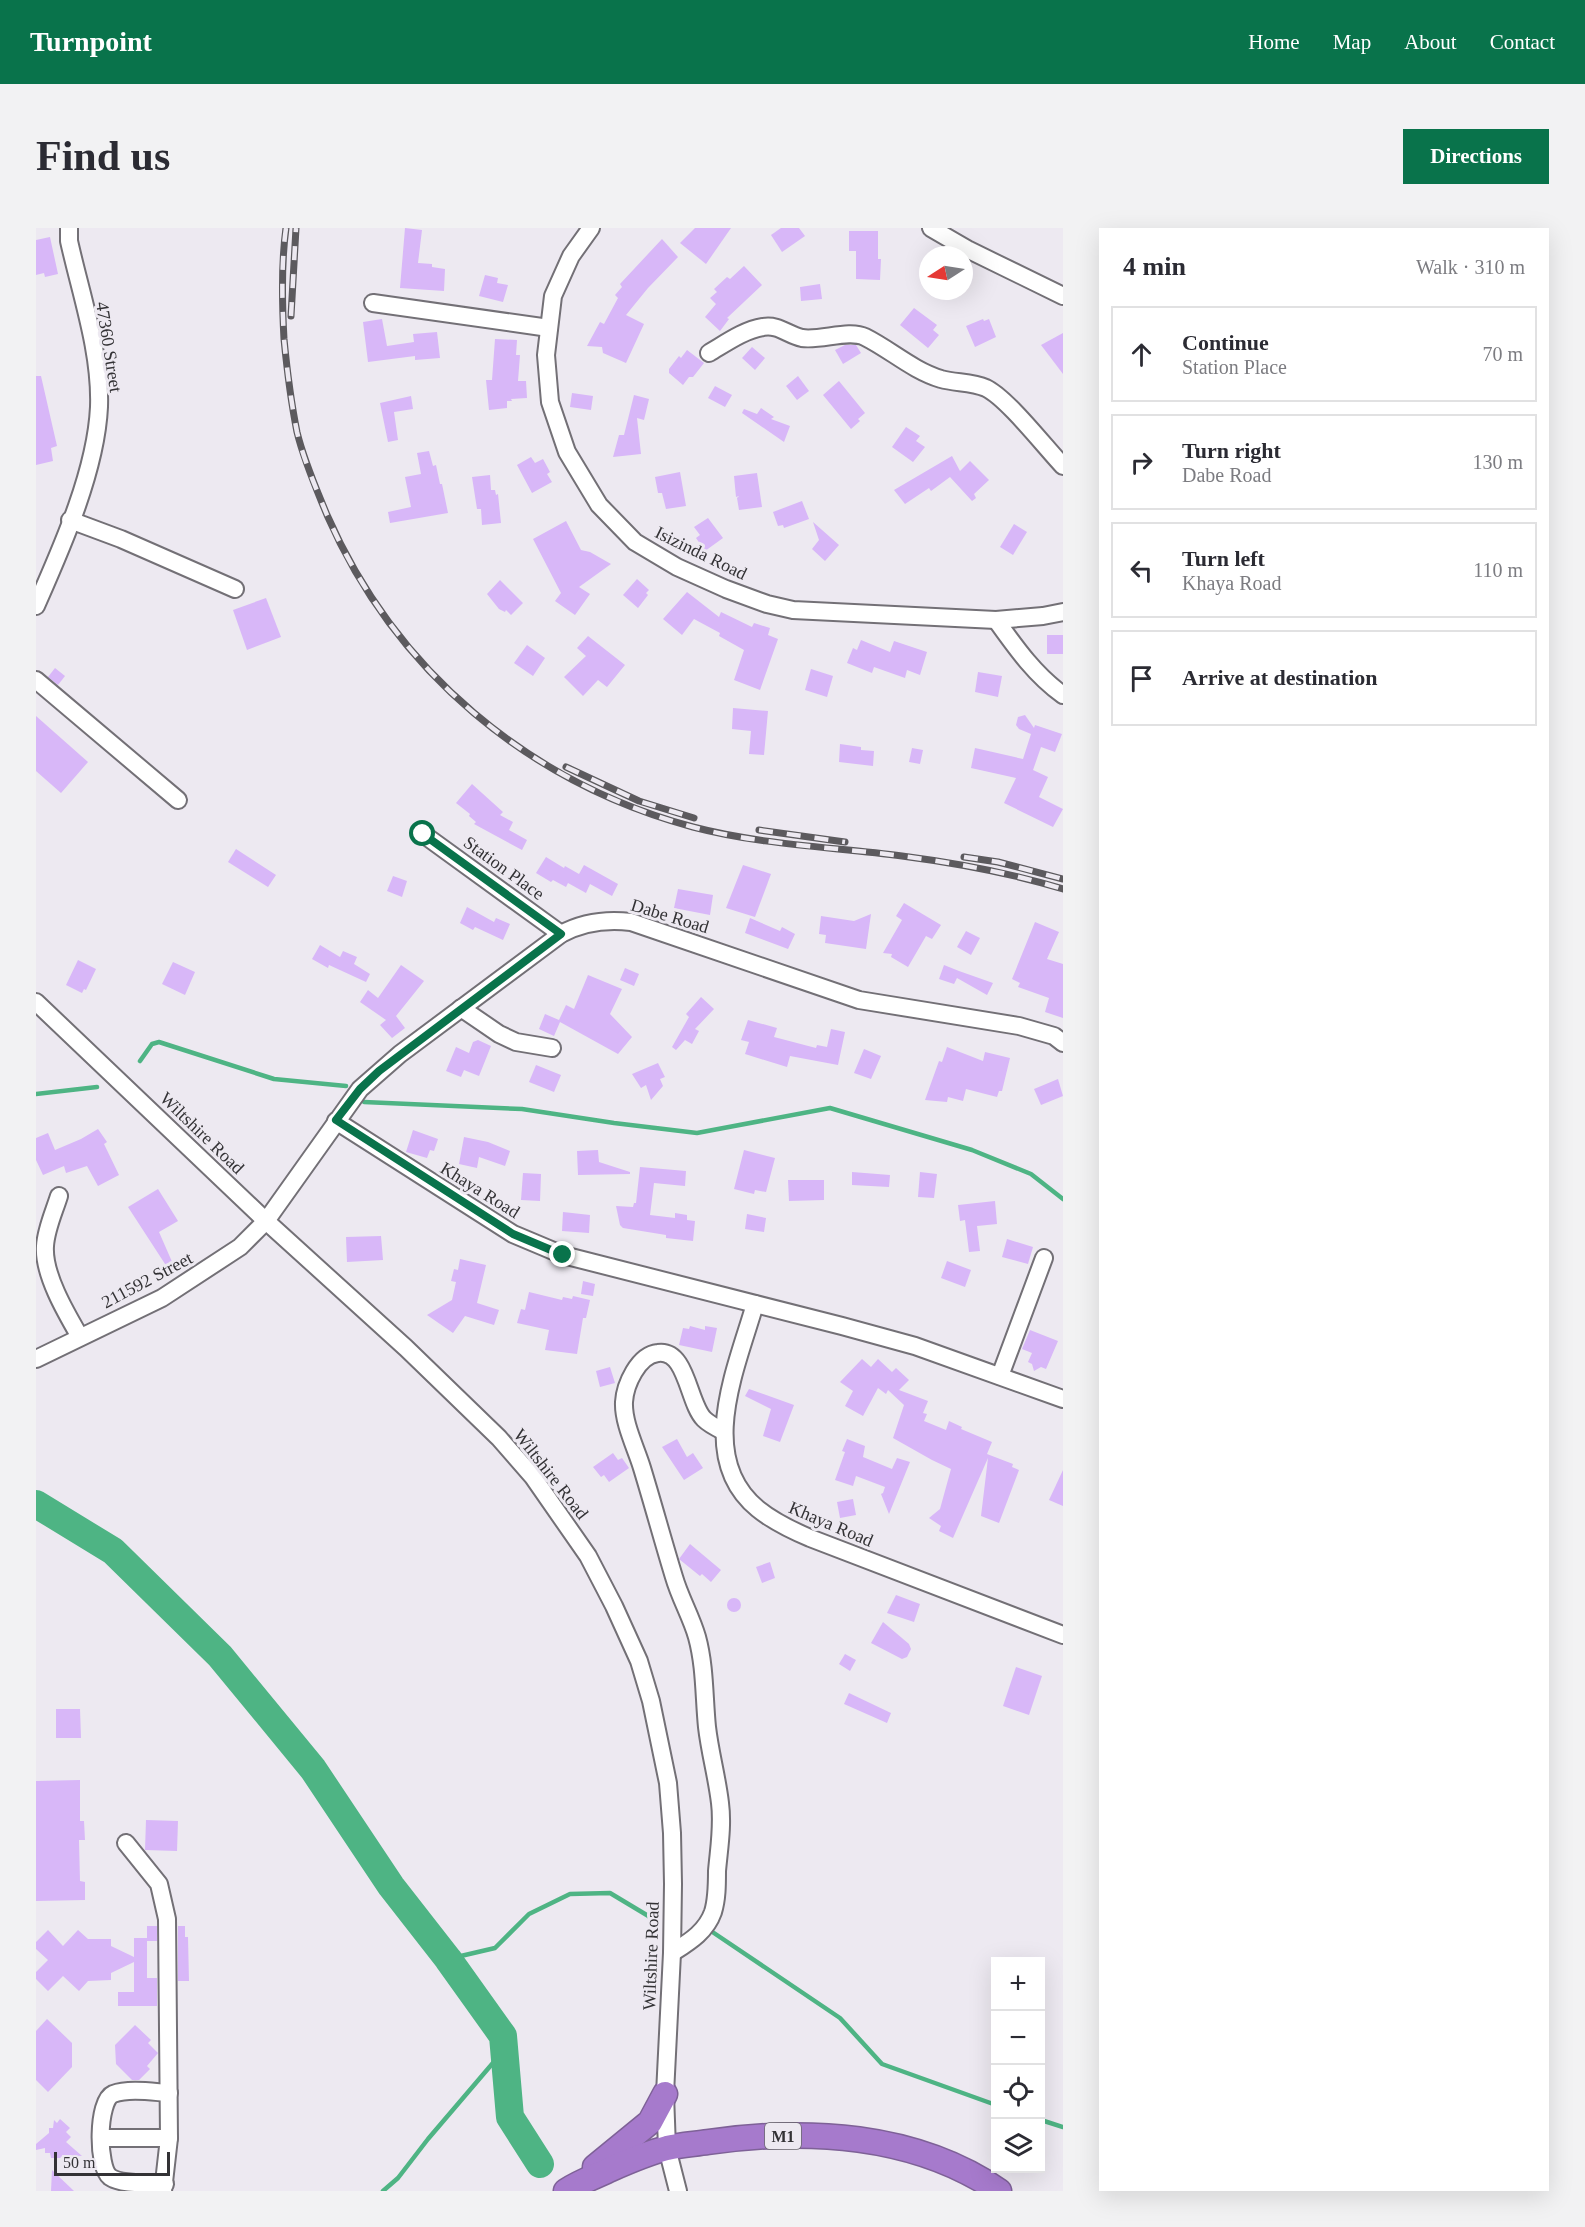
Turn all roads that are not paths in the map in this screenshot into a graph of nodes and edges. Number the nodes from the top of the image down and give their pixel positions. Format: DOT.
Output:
graph roads {
  1 [pos="69,228"];
  2 [pos="591,228"];
  3 [pos="931,228"];
  4 [pos="1063,296"];
  5 [pos="373,303"];
  6 [pos="549,328"];
  7 [pos="710,353"];
  8 [pos="1063,466"];
  9 [pos="70,520"];
  10 [pos="235,589"];
  11 [pos="36,606"];
  12 [pos="1063,612"];
  13 [pos="996,620"];
  14 [pos="36,680"];
  15 [pos="1063,695"];
  16 [pos="178,800"];
  17 [pos="423,834"];
  18 [pos="561,934"];
  19 [pos="36,1002"];
  20 [pos="461,1008"];
  21 [pos="1063,1044"];
  22 [pos="552,1048"];
  23 [pos="336,1120"];
  24 [pos="59,1196"];
  25 [pos="266,1221"];
  26 [pos="40,1248"];
  27 [pos="1044,1258"];
  28 [pos="755,1304"];
  29 [pos="80,1337"];
  30 [pos="36,1359"];
  31 [pos="1000,1376"];
  32 [pos="1063,1399"];
  33 [pos="723,1431"];
  34 [pos="1063,1635"];
  35 [pos="126,1843"];
  36 [pos="672,1953"];
  37 [pos="169,2093"];
  38 [pos="665,2094"];
  39 [pos="102,2138"];
  40 [pos="169,2138"];
  41 [pos="667,2148"];
  42 [pos="164,2187"];
  43 [pos="572,2187"];
  44 [pos="678,2191"];
  45 [pos="999,2191"];
  1 -- 9 [label="street, 47360 Street"];
  2 -- 6 [label="street, Isizinda Road"];
  3 -- 4 [label="street"];
  5 -- 6 [label="street"];
  6 -- 13 [label="street, Isizinda Road"];
  7 -- 8 [label="street"];
  9 -- 10 [label="street"];
  9 -- 11 [label="street, 47360 Street"];
  12 -- 13 [label="street, Isizinda Road"];
  13 -- 15 [label="street"];
  14 -- 16 [label="street"];
  17 -- 18 [label="street, Station Place"];
  18 -- 20 [label="street, Dabe Road"];
  18 -- 21 [label="street, Dabe Road"];
  19 -- 25 [label="street, Wiltshire Road"];
  20 -- 22 [label="street"];
  20 -- 23 [label="street, Dabe Road"];
  23 -- 25 [label="street, Dabe Road"];
  23 -- 28 [label="street, Khaya Road"];
  24 -- 26 [label="street"];
  25 -- 29 [label="street, 211592 Street"];
  25 -- 36 [label="street, Wiltshire Road"];
  26 -- 29 [label="street"];
  27 -- 31 [label="street"];
  28 -- 31 [label="street, Khaya Road"];
  28 -- 33 [label="street, Khaya Road"];
  29 -- 30 [label="street, 211592 Street"];
  31 -- 32 [label="street, Khaya Road"];
  33 -- 34 [label="street, Khaya Road"];
  33 -- 36 [label="street"];
  35 -- 37 [label="street"];
  36 -- 38 [label="street, Wiltshire Road"];
  37 -- 39 [label="street"];
  37 -- 40 [label="street"];
  38 -- 41 [label="street, Wiltshire Road"];
  38 -- 43 [label="highway"];
  39 -- 40 [label="street"];
  39 -- 42 [label="street"];
  40 -- 42 [label="street"];
  41 -- 43 [label="highway, M1"];
  41 -- 44 [label="street, Wiltshire Road"];
  41 -- 45 [label="highway, M1"];
}
